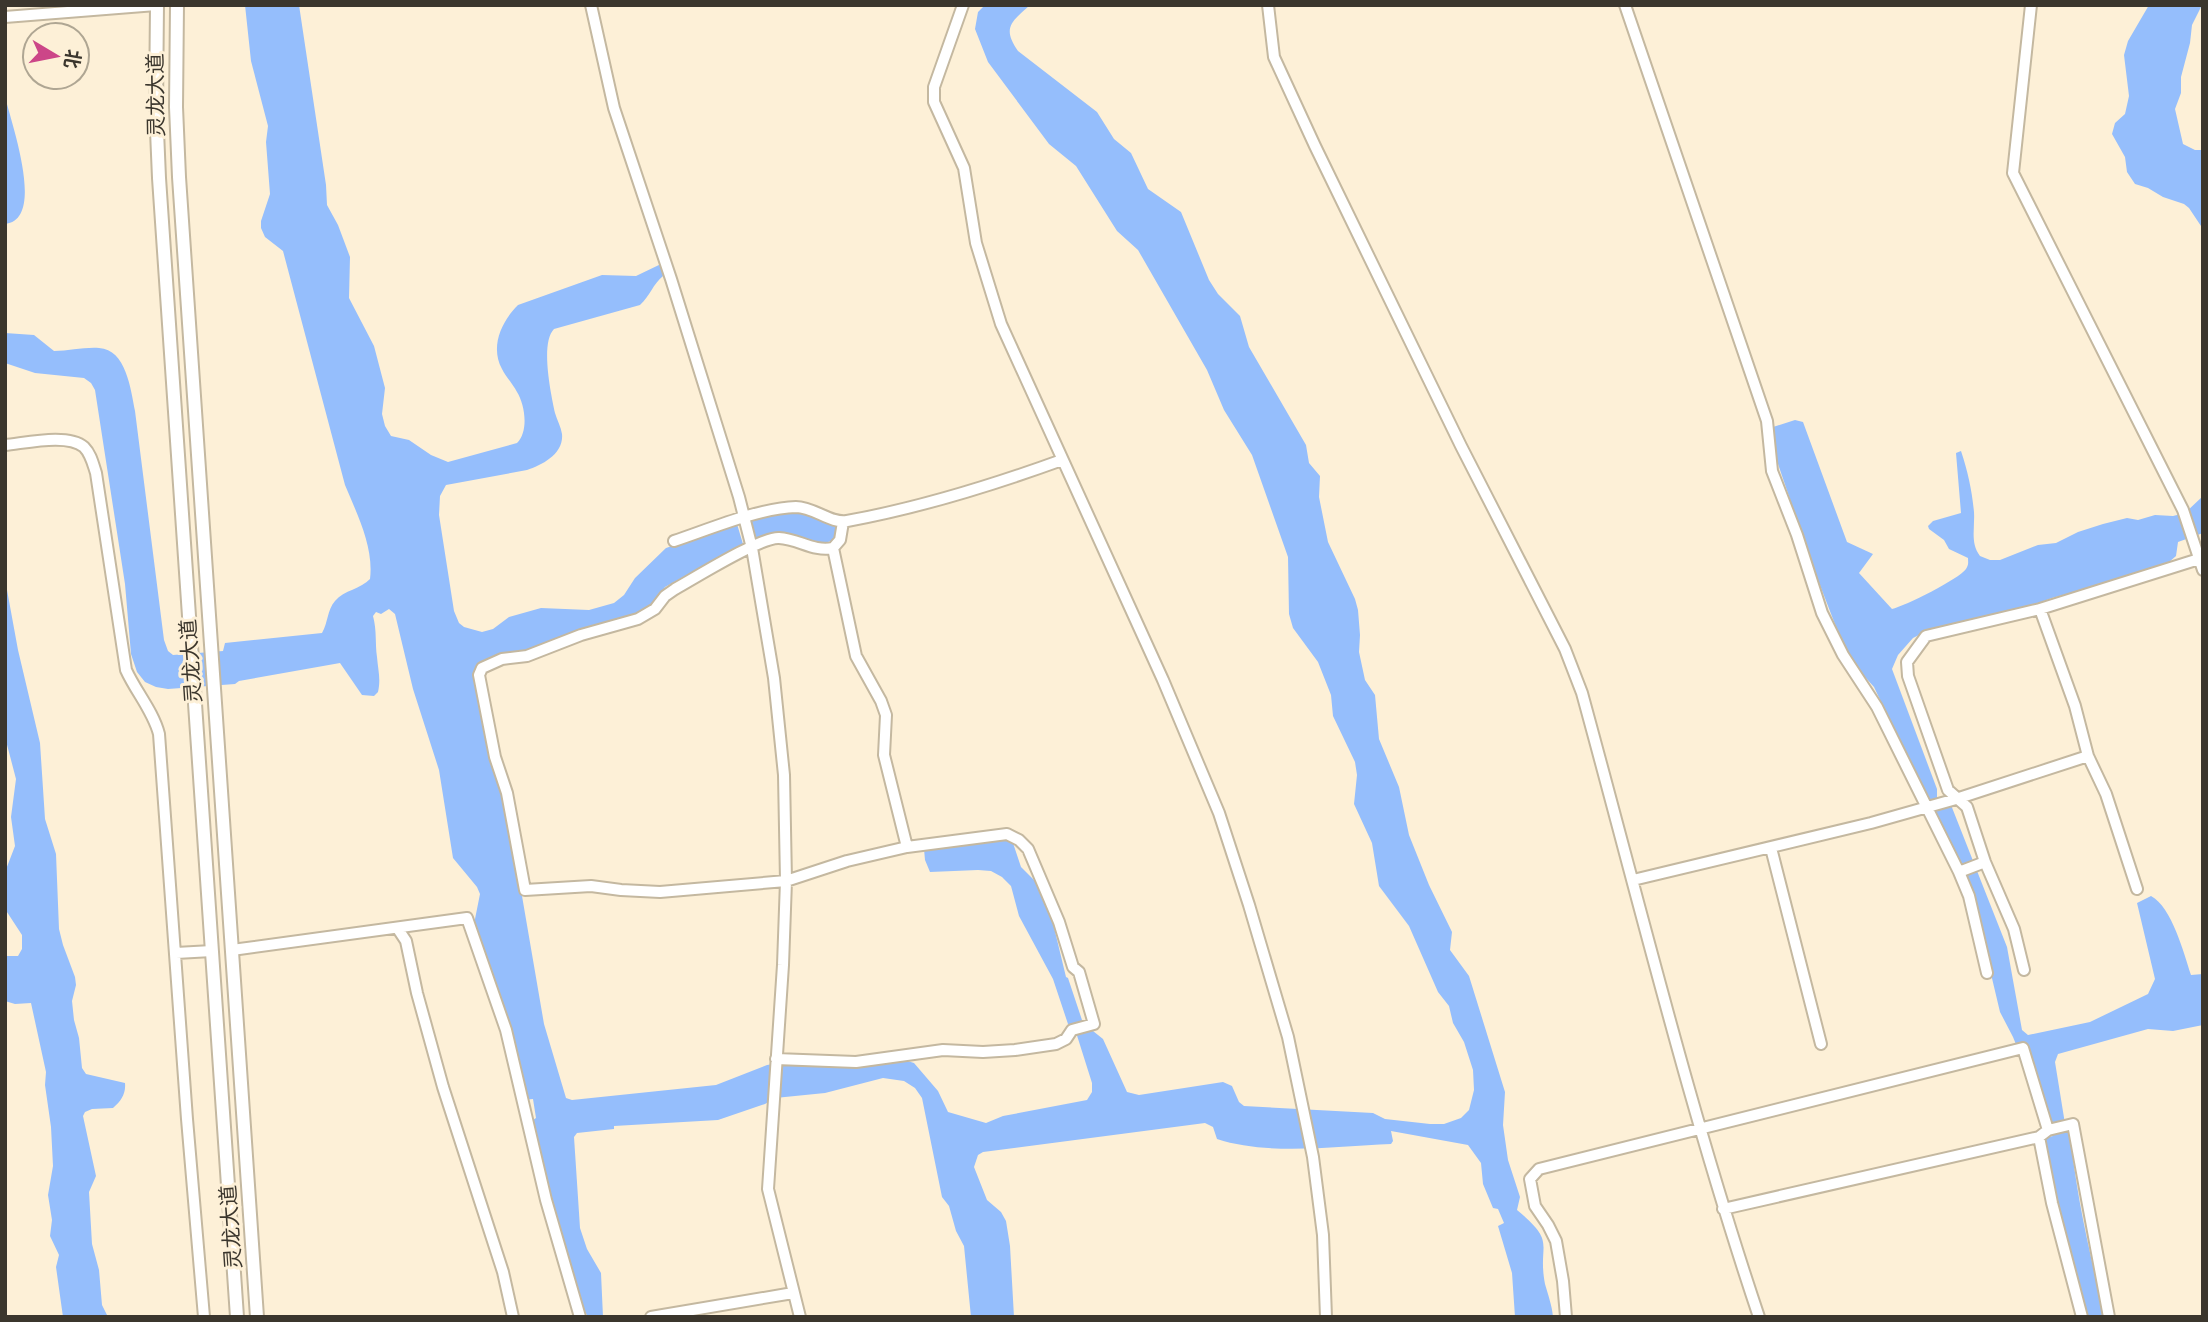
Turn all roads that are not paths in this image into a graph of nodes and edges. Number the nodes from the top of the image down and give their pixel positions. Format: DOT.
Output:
graph roads {
  1 [pos="157,5"];
  2 [pos="177,5"];
  3 [pos="591,5"];
  4 [pos="963,5"];
  5 [pos="1268,5"];
  6 [pos="1625,5"];
  7 [pos="2031,5"];
  8 [pos="5,18"];
  9 [pos="5,445"];
  10 [pos="1062,460"];
  11 [pos="743,518"];
  12 [pos="843,522"];
  13 [pos="2197,539"];
  14 [pos="674,541"];
  15 [pos="752,548"];
  16 [pos="833,548"];
  17 [pos="2201,565"];
  18 [pos="2040,609"];
  19 [pos="2088,756"];
  20 [pos="1956,799"];
  21 [pos="1926,806"];
  22 [pos="906,847"];
  23 [pos="1771,848"];
  24 [pos="1985,862"];
  25 [pos="1959,872"];
  26 [pos="1633,880"];
  27 [pos="786,881"];
  28 [pos="2137,889"];
  29 [pos="398,929"];
  30 [pos="232,950"];
  31 [pos="212,951"];
  32 [pos="176,953"];
  33 [pos="2024,970"];
  34 [pos="1987,973"];
  35 [pos="1821,1044"];
  36 [pos="776,1060"];
  37 [pos="1699,1128"];
  38 [pos="2043,1134"];
  39 [pos="1723,1209"];
  40 [pos="793,1293"];
  41 [pos="204,1317"];
  42 [pos="237,1317"];
  43 [pos="257,1317"];
  44 [pos="513,1317"];
  45 [pos="580,1317"];
  46 [pos="650,1317"];
  47 [pos="800,1317"];
  48 [pos="1326,1317"];
  49 [pos="1566,1317"];
  50 [pos="1759,1317"];
  51 [pos="2082,1317"];
  52 [pos="2109,1317"];
  1 -- 8 [label="street"];
  1 -- 31 [label="main road, 灵龙大道"];
  2 -- 30 [label="main road, 灵龙大道"];
  3 -- 11 [label="street"];
  4 -- 10 [label="street"];
  5 -- 26 [label="street"];
  6 -- 21 [label="street"];
  7 -- 13 [label="street"];
  9 -- 32 [label="street"];
  10 -- 12 [label="street"];
  10 -- 48 [label="street"];
  11 -- 12 [label="street"];
  11 -- 14 [label="street"];
  11 -- 15 [label="street"];
  12 -- 16 [label="street"];
  13 -- 17 [label="street"];
  15 -- 16 [label="street"];
  15 -- 27 [label="street"];
  15 -- 27 [label="street"];
  16 -- 22 [label="street"];
  17 -- 18 [label="street"];
  18 -- 19 [label="street"];
  18 -- 20 [label="street"];
  19 -- 20 [label="street"];
  19 -- 28 [label="street"];
  20 -- 21 [label="street"];
  20 -- 24 [label="street"];
  21 -- 23 [label="street"];
  21 -- 25 [label="street"];
  22 -- 27 [label="street"];
  22 -- 36 [label="street"];
  23 -- 26 [label="street"];
  23 -- 35 [label="street"];
  24 -- 25 [label="street"];
  24 -- 33 [label="street"];
  25 -- 34 [label="street"];
  26 -- 37 [label="street"];
  27 -- 36 [label="street"];
  29 -- 30 [label="street"];
  29 -- 44 [label="street"];
  29 -- 45 [label="street"];
  30 -- 43 [label="main road, 灵龙大道"];
  31 -- 32 [label="street"];
  31 -- 42 [label="main road, 灵龙大道"];
  32 -- 41 [label="street"];
  36 -- 40 [label="street"];
  37 -- 38 [label="street"];
  37 -- 39 [label="street"];
  37 -- 49 [label="street"];
  38 -- 39 [label="street"];
  38 -- 51 [label="street"];
  38 -- 52 [label="street"];
  39 -- 50 [label="street"];
  40 -- 46 [label="street"];
  40 -- 47 [label="street"];
}
